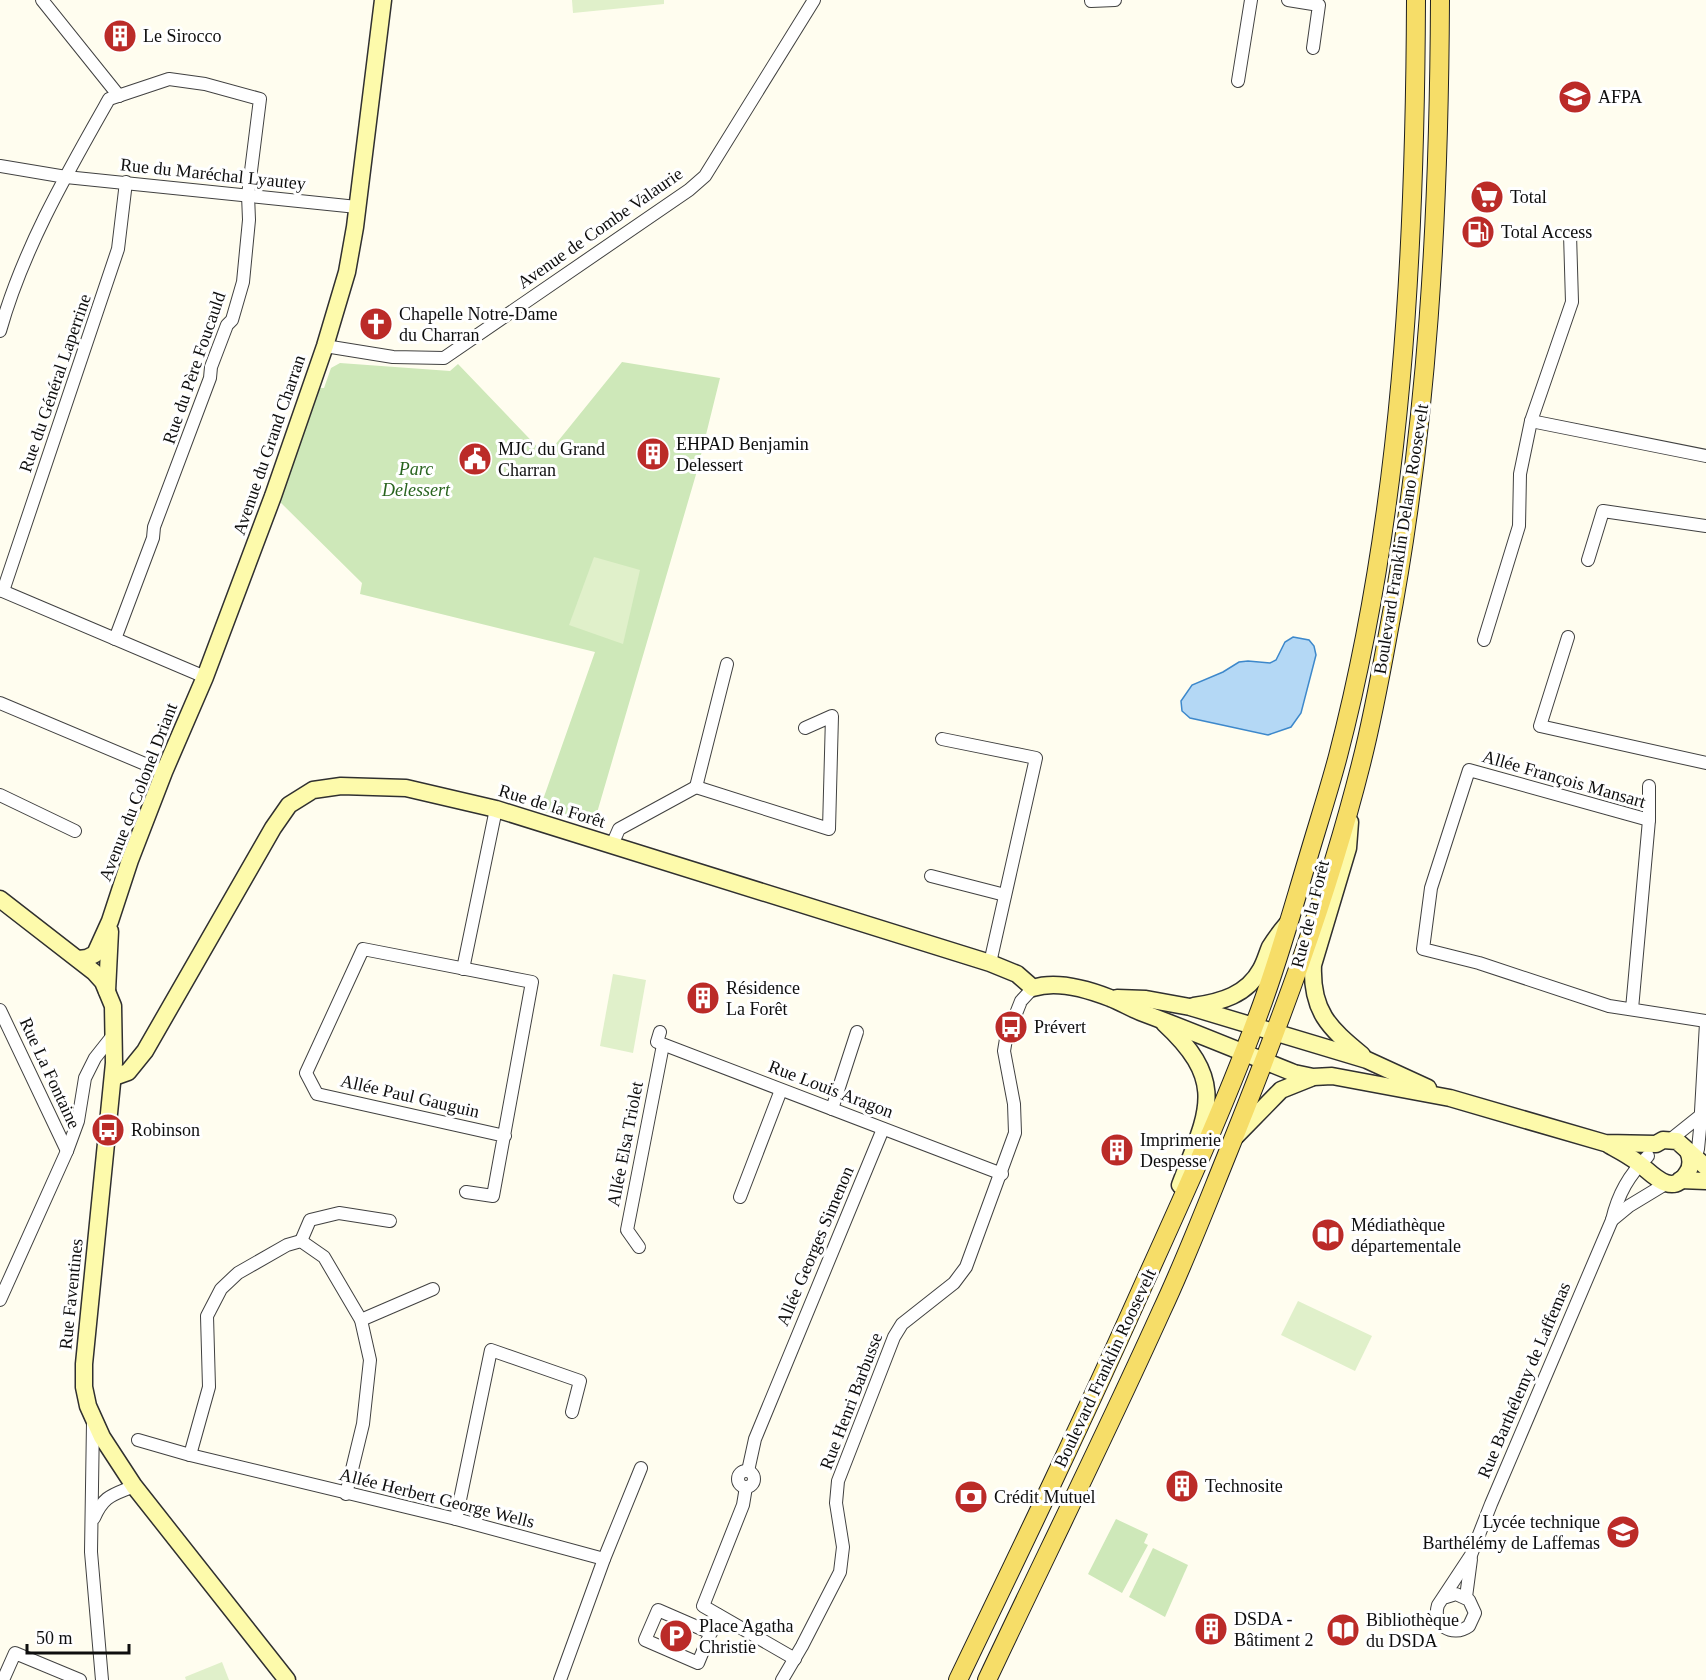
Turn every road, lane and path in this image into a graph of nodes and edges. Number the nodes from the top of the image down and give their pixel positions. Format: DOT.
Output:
graph roads {
  1 [pos="42,0"];
  2 [pos="383,0"];
  3 [pos="813,0"];
  4 [pos="1115,0"];
  5 [pos="1251,0"];
  6 [pos="1288,0"];
  7 [pos="1416,0"];
  8 [pos="1440,0"];
  9 [pos="1091,1"];
  10 [pos="1313,48"];
  11 [pos="1238,81"];
  12 [pos="119,96"];
  13 [pos="0,166"];
  14 [pos="66,177"];
  15 [pos="126,182"];
  16 [pos="248,195"];
  17 [pos="357,207"];
  18 [pos="1570,234"];
  19 [pos="0,331"];
  20 [pos="325,346"];
  21 [pos="1531,421"];
  22 [pos="1706,456"];
  23 [pos="1706,526"];
  24 [pos="1588,560"];
  25 [pos="1,591"];
  26 [pos="1568,636"];
  27 [pos="115,639"];
  28 [pos="1484,640"];
  29 [pos="727,664"];
  30 [pos="205,677"];
  31 [pos="0,703"];
  32 [pos="805,728"];
  33 [pos="942,739"];
  34 [pos="1706,763"];
  35 [pos="164,772"];
  36 [pos="1648,786"];
  37 [pos="696,787"];
  38 [pos="0,795"];
  39 [pos="1353,795"];
  40 [pos="496,809"];
  41 [pos="1648,820"];
  42 [pos="75,831"];
  43 [pos="612,845"];
  44 [pos="931,876"];
  45 [pos="1005,895"];
  46 [pos="0,899"];
  47 [pos="110,921"];
  48 [pos="1289,921"];
  49 [pos="79,959"];
  50 [pos="990,963"];
  51 [pos="463,969"];
  52 [pos="1033,988"];
  53 [pos="107,991"];
  54 [pos="1110,998"];
  55 [pos="1190,1007"];
  56 [pos="1632,1009"];
  57 [pos="0,1010"];
  58 [pos="1158,1018"];
  59 [pos="1706,1022"];
  60 [pos="1254,1026"];
  61 [pos="857,1032"];
  62 [pos="1276,1033"];
  63 [pos="114,1034"];
  64 [pos="661,1039"];
  65 [pos="1243,1052"];
  66 [pos="1367,1060"];
  67 [pos="1266,1061"];
  68 [pos="114,1077"];
  69 [pos="1313,1077"];
  70 [pos="781,1090"];
  71 [pos="1450,1098"];
  72 [pos="832,1109"];
  73 [pos="1700,1116"];
  74 [pos="883,1129"];
  75 [pos="505,1136"];
  76 [pos="1233,1139"];
  77 [pos="1605,1143"];
  78 [pos="67,1151"];
  79 [pos="1653,1155"];
  80 [pos="1688,1168"];
  81 [pos="1002,1174"];
  82 [pos="1706,1182"];
  83 [pos="466,1192"];
  84 [pos="740,1197"];
  85 [pos="1612,1220"];
  86 [pos="390,1221"];
  87 [pos="301,1241"];
  88 [pos="1163,1243"];
  89 [pos="639,1247"];
  90 [pos="433,1289"];
  91 [pos="0,1300"];
  92 [pos="361,1320"];
  93 [pos="572,1412"];
  94 [pos="93,1421"];
  95 [pos="138,1440"];
  96 [pos="190,1455"];
  97 [pos="640,1468"];
  98 [pos="134,1486"];
  99 [pos="346,1494"];
  100 [pos="456,1519"];
  101 [pos="93,1522"];
  102 [pos="1471,1555"];
  103 [pos="604,1560"];
  104 [pos="1466,1597"];
  105 [pos="1443,1598"];
  106 [pos="718,1615"];
  107 [pos="711,1633"];
  108 [pos="795,1659"];
  109 [pos="3,1680"];
  110 [pos="80,1680"];
  111 [pos="102,1680"];
  112 [pos="287,1680"];
  113 [pos="560,1680"];
  114 [pos="782,1680"];
  115 [pos="958,1680"];
  116 [pos="987,1680"];
  1 -- 12 [label="street"];
  2 -- 17 [label="street, Avenue du Grand Charran"];
  3 -- 20 [label="street, Avenue de Combe Valaurie"];
  4 -- 9 [label="street"];
  5 -- 11 [label="street"];
  6 -- 10 [label="street"];
  7 -- 48 [label="main road, Boulevard Franklin Delano Roosevelt"];
  8 -- 39 [label="main road, Boulevard Franklin Delano Roosevelt"];
  12 -- 14 [label="street"];
  12 -- 16 [label="street, Rue du Père Foucauld"];
  13 -- 14 [label="street, Rue du Maréchal Lyautey"];
  14 -- 15 [label="street, Rue du Maréchal Lyautey"];
  14 -- 19 [label="street"];
  15 -- 16 [label="street, Rue du Maréchal Lyautey"];
  15 -- 25 [label="street, Rue du Général Laperrine"];
  16 -- 17 [label="street, Rue du Maréchal Lyautey"];
  16 -- 27 [label="street, Rue du Père Foucauld"];
  17 -- 20 [label="street, Avenue du Grand Charran"];
  18 -- 21 [label="street"];
  20 -- 30 [label="street, Avenue du Grand Charran"];
  21 -- 22 [label="street"];
  21 -- 28 [label="street"];
  23 -- 24 [label="street"];
  25 -- 27 [label="street"];
  26 -- 34 [label="street"];
  27 -- 30 [label="street"];
  29 -- 37 [label="street"];
  30 -- 35 [label="street, Avenue du Colonel Driant"];
  31 -- 35 [label="street"];
  32 -- 37 [label="street"];
  33 -- 45 [label="street"];
  35 -- 47 [label="street, Avenue du Colonel Driant"];
  36 -- 41 [label="street"];
  37 -- 43 [label="street"];
  38 -- 42 [label="street"];
  39 -- 62 [label="main road, Boulevard Franklin Delano Roosevelt"];
  39 -- 66 [label="street, Rue de la Forêt"];
  40 -- 43 [label="street, Rue de la Forêt"];
  40 -- 51 [label="street"];
  40 -- 68 [label="street, Rue de la Forêt"];
  41 -- 56 [label="street, Allée François Mansart"];
  41 -- 56 [label="street, Allée François Mansart"];
  43 -- 50 [label="street, Rue de la Forêt"];
  44 -- 45 [label="street"];
  45 -- 50 [label="street"];
  46 -- 49 [label="street, Rue Faventines"];
  47 -- 49 [label="street, Avenue du Colonel Driant"];
  47 -- 53 [label="street, Avenue du Colonel Driant"];
  48 -- 55 [label="street"];
  48 -- 60 [label="main road, Boulevard Franklin Delano Roosevelt"];
  49 -- 53 [label="street, Rue Faventines"];
  50 -- 52 [label="street, Rue de la Forêt"];
  51 -- 75 [label="street, Allée Paul Gauguin"];
  51 -- 75 [label="street, Allée Paul Gauguin"];
  52 -- 54 [label="street, Rue de la Forêt"];
  52 -- 81 [label="street, Rue Henri Barbusse"];
  53 -- 63 [label="street, Rue Faventines"];
  54 -- 55 [label="street, Rue de la Forêt"];
  54 -- 58 [label="street, Rue de la Forêt"];
  55 -- 60 [label="street, Rue de la Forêt"];
  56 -- 59 [label="street, Allée François Mansart"];
  57 -- 78 [label="street, Rue La Fontaine"];
  58 -- 65 [label="street, Rue de la Forêt"];
  58 -- 88 [label="street"];
  59 -- 73 [label="street"];
  60 -- 62 [label="street, Rue de la Forêt"];
  60 -- 65 [label="main road, Boulevard Franklin Delano Roosevelt"];
  61 -- 72 [label="street"];
  62 -- 66 [label="street, Rue de la Forêt"];
  62 -- 67 [label="main road, Boulevard Franklin Delano Roosevelt"];
  63 -- 68 [label="street, Rue Faventines"];
  63 -- 78 [label="street"];
  64 -- 70 [label="street, Rue Louis Aragon"];
  64 -- 89 [label="street, Allée Elsa Triolet"];
  65 -- 67 [label="street, Rue de la Forêt"];
  65 -- 88 [label="main road, Boulevard Franklin Roosevelt"];
  66 -- 71 [label="street, Rue de la Forêt"];
  67 -- 69 [label="street, Rue de la Forêt"];
  67 -- 76 [label="main road, Boulevard Franklin Roosevelt"];
  68 -- 94 [label="street, Rue Faventines"];
  69 -- 71 [label="street, Rue de la Forêt"];
  69 -- 76 [label="street, Rue de la Forêt"];
  70 -- 72 [label="street, Rue Louis Aragon"];
  70 -- 84 [label="street"];
  71 -- 77 [label="street, Rue de la Forêt"];
  72 -- 74 [label="street, Rue Louis Aragon"];
  73 -- 79 [label="street, Rue Barthélemy de Laffemas"];
  73 -- 80 [label="street"];
  74 -- 81 [label="street, Rue Louis Aragon"];
  74 -- 106 [label="street, Allée Georges Simenon"];
  75 -- 83 [label="street, Allée Paul Gauguin"];
  76 -- 116 [label="main road, Boulevard Franklin Roosevelt"];
  77 -- 79 [label="street"];
  77 -- 79 [label="street"];
  78 -- 91 [label="street"];
  79 -- 80 [label="street"];
  79 -- 80 [label="street"];
  79 -- 85 [label="street, Rue Barthélemy de Laffemas"];
  80 -- 82 [label="street"];
  80 -- 85 [label="street"];
  81 -- 108 [label="street, Rue Henri Barbusse"];
  85 -- 102 [label="street, Rue Barthélemy de Laffemas"];
  86 -- 87 [label="street"];
  87 -- 92 [label="street"];
  87 -- 96 [label="street"];
  88 -- 115 [label="main road, Boulevard Franklin Roosevelt"];
  90 -- 92 [label="street"];
  92 -- 99 [label="street"];
  93 -- 100 [label="street"];
  94 -- 98 [label="street, Rue Faventines"];
  94 -- 101 [label="street"];
  95 -- 96 [label="street, Allée Herbert George Wells"];
  96 -- 99 [label="street, Allée Herbert George Wells"];
  97 -- 103 [label="street"];
  98 -- 101 [label="street"];
  98 -- 112 [label="street, Rue Faventines"];
  99 -- 100 [label="street, Allée Herbert George Wells"];
  100 -- 103 [label="street, Allée Herbert George Wells"];
  101 -- 111 [label="street"];
  102 -- 104 [label="street, Rue Barthélemy de Laffemas"];
  102 -- 105 [label="street, Rue Barthélemy de Laffemas"];
  103 -- 113 [label="street"];
  104 -- 105 [label="street"];
  104 -- 105 [label="street"];
  106 -- 107 [label="street"];
  106 -- 108 [label="street"];
  107 -- 107 [label="street"];
  108 -- 114 [label="street, Rue Henri Barbusse"];
  109 -- 110 [label="street"];
}
